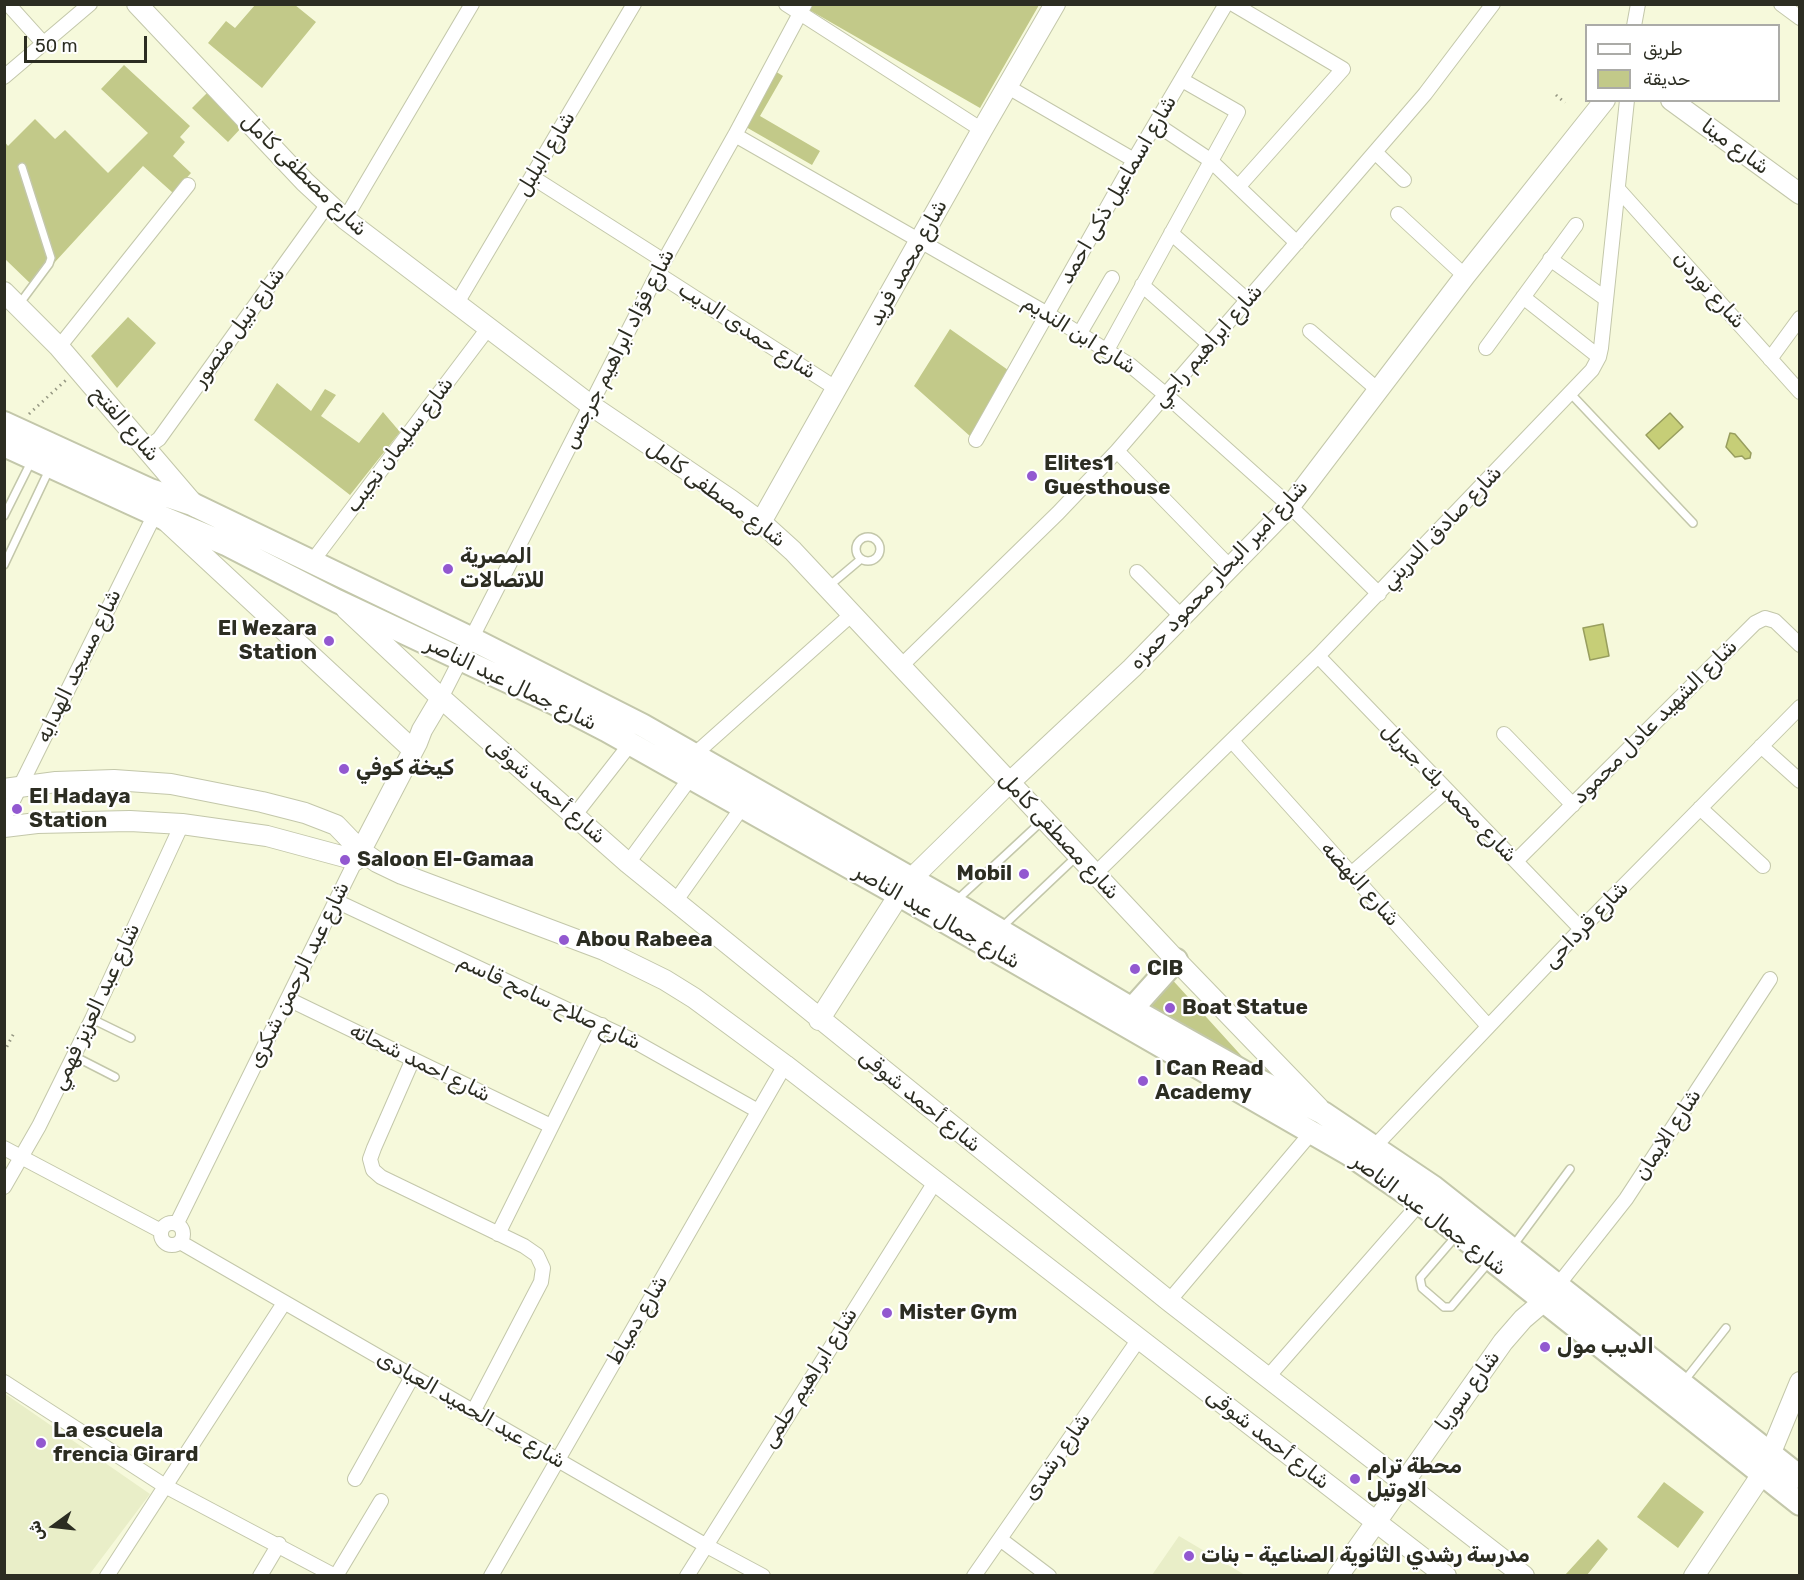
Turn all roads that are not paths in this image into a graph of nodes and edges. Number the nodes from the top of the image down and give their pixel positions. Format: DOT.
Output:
graph roads {
  1 [pos="8,4"];
  2 [pos="90,4"];
  3 [pos="137,4"];
  4 [pos="472,4"];
  5 [pos="634,4"];
  6 [pos="786,4"];
  7 [pos="1055,4"];
  8 [pos="1226,4"];
  9 [pos="1233,4"];
  10 [pos="1493,4"];
  11 [pos="1638,4"];
  12 [pos="1781,4"];
  13 [pos="803,9"];
  14 [pos="1800,18"];
  15 [pos="1634,24"];
  16 [pos="44,44"];
  17 [pos="4,77"];
  18 [pos="1182,80"];
  19 [pos="1008,87"];
  20 [pos="1603,102"];
  21 [pos="1627,102"];
  22 [pos="1674,102"];
  23 [pos="1156,124"];
  24 [pos="982,130"];
  25 [pos="735,135"];
  26 [pos="1375,152"];
  27 [pos="1134,160"];
  28 [pos="1210,160"];
  29 [pos="22,167"];
  30 [pos="532,177"];
  31 [pos="1404,180"];
  32 [pos="188,185"];
  33 [pos="1239,186"];
  34 [pos="1618,189"];
  35 [pos="1800,194"];
  36 [pos="328,204"];
  37 [pos="1398,214"];
  38 [pos="345,219"];
  39 [pos="1576,225"];
  40 [pos="1171,233"];
  41 [pos="920,242"];
  42 [pos="1297,243"];
  43 [pos="1551,259"];
  44 [pos="661,268"];
  45 [pos="1465,276"];
  46 [pos="1112,278"];
  47 [pos="1142,285"];
  48 [pos="1523,297"];
  49 [pos="11,299"];
  50 [pos="1606,299"];
  51 [pos="1247,300"];
  52 [pos="457,303"];
  53 [pos="1047,313"];
  54 [pos="1800,318"];
  55 [pos="489,327"];
  56 [pos="1310,331"];
  57 [pos="1080,333"];
  58 [pos="1209,345"];
  59 [pos="59,347"];
  60 [pos="1486,348"];
  61 [pos="1107,350"];
  62 [pos="1599,357"];
  63 [pos="1770,359"];
  64 [pos="837,389"];
  65 [pos="1378,390"];
  66 [pos="1800,392"];
  67 [pos="1571,394"];
  68 [pos="1166,395"];
  69 [pos="590,404"];
  70 [pos="8,432"];
  71 [pos="976,440"];
  72 [pos="146,448"];
  73 [pos="1117,451"];
  74 [pos="42,462"];
  75 [pos="192,504"];
  76 [pos="1290,506"];
  77 [pos="4,516"];
  78 [pos="158,516"];
  79 [pos="761,522"];
  80 [pos="1693,523"];
  81 [pos="248,555"];
  82 [pos="861,559"];
  83 [pos="311,563"];
  84 [pos="4,566"];
  85 [pos="1231,568"];
  86 [pos="1137,572"];
  87 [pos="828,588"];
  88 [pos="1379,594"];
  89 [pos="338,601"];
  90 [pos="851,615"];
  91 [pos="1183,618"];
  92 [pos="472,639"];
  93 [pos="1800,645"];
  94 [pos="1318,656"];
  95 [pos="461,660"];
  96 [pos="900,667"];
  97 [pos="441,698"];
  98 [pos="1800,707"];
  99 [pos="1504,734"];
  100 [pos="1232,741"];
  101 [pos="631,743"];
  102 [pos="1761,746"];
  103 [pos="413,750"];
  104 [pos="695,754"];
  105 [pos="692,777"];
  106 [pos="1800,781"];
  107 [pos="1009,783"];
  108 [pos="12,787"];
  109 [pos="1447,790"];
  110 [pos="1572,805"];
  111 [pos="743,806"];
  112 [pos="1700,808"];
  113 [pos="574,816"];
  114 [pos="4,819"];
  115 [pos="1044,819"];
  116 [pos="182,824"];
  117 [pos="4,827"];
  118 [pos="358,856"];
  119 [pos="1078,856"];
  120 [pos="1516,861"];
  121 [pos="628,863"];
  122 [pos="1763,866"];
  123 [pos="1095,874"];
  124 [pos="1351,874"];
  125 [pos="906,887"];
  126 [pos="336,901"];
  127 [pos="675,902"];
  128 [pos="954,903"];
  129 [pos="1000,929"];
  130 [pos="1581,929"];
  131 [pos="1176,960"];
  132 [pos="1770,979"];
  133 [pos="288,999"];
  134 [pos="1128,1017"];
  135 [pos="92,1019"];
  136 [pos="819,1020"];
  137 [pos="602,1025"];
  138 [pos="1488,1026"];
  139 [pos="131,1038"];
  140 [pos="74,1056"];
  141 [pos="413,1059"];
  142 [pos="784,1065"];
  143 [pos="115,1077"];
  144 [pos="758,1111"];
  145 [pos="1323,1113"];
  146 [pos="552,1126"];
  147 [pos="1311,1133"];
  148 [pos="1375,1146"];
  149 [pos="4,1148"];
  150 [pos="22,1157"];
  151 [pos="1570,1169"];
  152 [pos="934,1182"];
  153 [pos="4,1187"];
  154 [pos="1420,1203"];
  155 [pos="177,1223"];
  156 [pos="161,1231"];
  157 [pos="1458,1233"];
  158 [pos="498,1234"];
  159 [pos="180,1242"];
  160 [pos="1512,1248"];
  161 [pos="1492,1260"];
  162 [pos="1551,1293"];
  163 [pos="1170,1301"];
  164 [pos="284,1303"];
  165 [pos="1726,1328"];
  166 [pos="1138,1339"];
  167 [pos="412,1377"];
  168 [pos="1268,1378"];
  169 [pos="4,1382"];
  170 [pos="1800,1382"];
  171 [pos="1682,1385"];
  172 [pos="473,1412"];
  173 [pos="558,1460"];
  174 [pos="1766,1465"];
  175 [pos="1800,1478"];
  176 [pos="355,1479"];
  177 [pos="1402,1483"];
  178 [pos="165,1486"];
  179 [pos="381,1501"];
  180 [pos="1800,1504"];
  181 [pos="1375,1521"];
  182 [pos="1000,1539"];
  183 [pos="279,1545"];
  184 [pos="705,1545"];
  185 [pos="107,1575"];
  186 [pos="260,1575"];
  187 [pos="336,1575"];
  188 [pos="492,1575"];
  189 [pos="687,1575"];
  190 [pos="763,1575"];
  191 [pos="974,1575"];
  192 [pos="1049,1575"];
  193 [pos="1338,1575"];
  194 [pos="1446,1575"];
  195 [pos="1524,1575"];
  196 [pos="1694,1575"];
  1 -- 16 [label="street"];
  2 -- 16 [label="street"];
  3 -- 36 [label="street, شارع مصطفى كامل"];
  4 -- 38 [label="street"];
  5 -- 30 [label="street, شارع البلبل"];
  6 -- 13 [label="street"];
  7 -- 19 [label="street, شارع محمد فريد"];
  8 -- 18 [label="street, شارع اسماعيل ذكى احمد"];
  9 -- 33 [label="street"];
  10 -- 26 [label="street, شارع ابراهيم راجي"];
  11 -- 15 [label="street"];
  12 -- 14 [label="street"];
  13 -- 24 [label="street"];
  13 -- 25 [label="street, شارع فؤاد ابراهيم جرجس"];
  16 -- 17 [label="street"];
  18 -- 23 [label="street, شارع اسماعيل ذكى احمد"];
  18 -- 28 [label="street"];
  19 -- 24 [label="street, شارع محمد فريد"];
  19 -- 27 [label="street"];
  20 -- 45 [label="street, شارع امير البحار محمود حمزه"];
  21 -- 34 [label="street, شارع صادق الدريني"];
  22 -- 35 [label="street, شارع مينا"];
  23 -- 27 [label="street, شارع اسماعيل ذكى احمد"];
  23 -- 28 [label="street"];
  24 -- 41 [label="street, شارع محمد فريد"];
  25 -- 41 [label="street, شارع ابن النديم"];
  25 -- 44 [label="street, شارع فؤاد ابراهيم جرجس"];
  26 -- 31 [label="street"];
  26 -- 42 [label="street, شارع ابراهيم راجي"];
  27 -- 53 [label="street, شارع اسماعيل ذكى احمد"];
  28 -- 33 [label="street"];
  28 -- 40 [label="street"];
  29 -- 49 [label="lane"];
  30 -- 44 [label="street, شارع حمدى الديب"];
  30 -- 52 [label="street, شارع البلبل"];
  32 -- 59 [label="street"];
  33 -- 42 [label="street"];
  34 -- 50 [label="street, شارع صادق الدريني"];
  34 -- 63 [label="street, شارع نوردن"];
  36 -- 38 [label="street, شارع مصطفى كامل"];
  36 -- 72 [label="street, شارع نبيل منصور"];
  37 -- 45 [label="street"];
  38 -- 52 [label="street, شارع مصطفى كامل"];
  39 -- 43 [label="street"];
  40 -- 47 [label="street"];
  40 -- 51 [label="street"];
  41 -- 53 [label="street, شارع ابن النديم"];
  41 -- 64 [label="street, شارع محمد فريد"];
  42 -- 51 [label="street, شارع ابراهيم راجي"];
  43 -- 48 [label="street"];
  43 -- 50 [label="street"];
  44 -- 64 [label="street, شارع حمدى الديب"];
  44 -- 69 [label="street, شارع فؤاد ابراهيم جرجس"];
  45 -- 65 [label="street, شارع امير البحار محمود حمزه"];
  46 -- 57 [label="street"];
  47 -- 58 [label="street"];
  47 -- 61 [label="street"];
  48 -- 60 [label="street"];
  48 -- 62 [label="street"];
  49 -- 59 [label="street, شارع الفتح"];
  50 -- 62 [label="street, شارع صادق الدريني"];
  51 -- 58 [label="street, شارع ابراهيم راجي"];
  52 -- 55 [label="street, شارع مصطفى كامل"];
  53 -- 57 [label="street, شارع ابن النديم"];
  53 -- 71 [label="street, شارع اسماعيل ذكى احمد"];
  54 -- 63 [label="street"];
  55 -- 69 [label="street, شارع مصطفى كامل"];
  55 -- 83 [label="street, شارع سليمان نجيب"];
  56 -- 65 [label="street"];
  57 -- 61 [label="street, شارع ابن النديم"];
  58 -- 68 [label="street, شارع ابراهيم راجي"];
  59 -- 72 [label="street, شارع الفتح"];
  61 -- 68 [label="street, شارع ابن النديم"];
  62 -- 67 [label="street, شارع صادق الدريني"];
  63 -- 66 [label="street, شارع نوردن"];
  64 -- 79 [label="street, شارع محمد فريد"];
  65 -- 76 [label="street, شارع امير البحار محمود حمزه"];
  67 -- 80 [label="lane"];
  67 -- 88 [label="street, شارع صادق الدريني"];
  68 -- 73 [label="street, شارع ابراهيم راجي"];
  68 -- 76 [label="street, شارع ابن النديم"];
  69 -- 79 [label="street, شارع مصطفى كامل"];
  69 -- 92 [label="street, شارع فؤاد ابراهيم جرجس"];
  70 -- 74 [label="main road, شارع جمال عبد الناصر"];
  70 -- 75 [label="main road, شارع جمال عبد الناصر"];
  72 -- 75 [label="street, شارع الفتح"];
  73 -- 85 [label="street"];
  73 -- 96 [label="street, شارع ابراهيم راجي"];
  74 -- 77 [label="lane"];
  74 -- 78 [label="main road, شارع جمال عبد الناصر"];
  74 -- 84 [label="lane"];
  75 -- 81 [label="street, شارع الفتح"];
  75 -- 83 [label="main road, شارع جمال عبد الناصر"];
  76 -- 85 [label="street, شارع امير البحار محمود حمزه"];
  76 -- 88 [label="street, شارع ابن النديم"];
  78 -- 81 [label="main road, شارع جمال عبد الناصر"];
  78 -- 103 [label="street"];
  78 -- 108 [label="street, شارع مسجد الهدايه"];
  79 -- 87 [label="street, شارع مصطفى كامل"];
  81 -- 89 [label="main road, شارع جمال عبد الناصر"];
  82 -- 87 [label="lane"];
  83 -- 92 [label="main road, شارع جمال عبد الناصر"];
  85 -- 91 [label="street, شارع امير البحار محمود حمزه"];
  86 -- 91 [label="street"];
  87 -- 90 [label="street, شارع مصطفى كامل"];
  88 -- 94 [label="street, شارع صادق الدريني"];
  89 -- 95 [label="main road, شارع جمال عبد الناصر"];
  89 -- 97 [label="street, شارع أحمد شوقى"];
  90 -- 96 [label="street, شارع مصطفى كامل"];
  90 -- 104 [label="street"];
  91 -- 107 [label="street, شارع امير البحار محمود حمزه"];
  92 -- 95 [label="street, شارع فؤاد ابراهيم جرجس"];
  92 -- 104 [label="main road, شارع جمال عبد الناصر"];
  93 -- 110 [label="street, شارع الشهيد عادل محمود"];
  94 -- 100 [label="street, شارع صادق الدريني"];
  94 -- 109 [label="street, شارع محمد بك جبريل"];
  95 -- 97 [label="street, شارع فؤاد ابراهيم جرجس"];
  95 -- 101 [label="main road, شارع جمال عبد الناصر"];
  96 -- 107 [label="street, شارع مصطفى كامل"];
  97 -- 103 [label="street, شارع عبد الرحمن شكرى"];
  97 -- 113 [label="street, شارع أحمد شوقى"];
  98 -- 102 [label="street, شارع قرداحى"];
  99 -- 110 [label="street"];
  100 -- 123 [label="street, شارع صادق الدريني"];
  100 -- 124 [label="street, شارع النهضه"];
  101 -- 105 [label="main road, شارع جمال عبد الناصر"];
  101 -- 113 [label="street"];
  102 -- 106 [label="street"];
  102 -- 112 [label="street, شارع قرداحى"];
  103 -- 118 [label="street, شارع عبد الرحمن شكرى"];
  104 -- 125 [label="main road, شارع جمال عبد الناصر"];
  105 -- 111 [label="main road, شارع جمال عبد الناصر"];
  105 -- 121 [label="street"];
  107 -- 115 [label="street, شارع مصطفى كامل"];
  107 -- 125 [label="street, شارع امير البحار محمود حمزه"];
  108 -- 114 [label="street, شارع مسجد الهدايه"];
  108 -- 118 [label="street"];
  109 -- 120 [label="street, شارع محمد بك جبريل"];
  109 -- 124 [label="street"];
  110 -- 120 [label="street, شارع الشهيد عادل محمود"];
  111 -- 125 [label="main road, شارع جمال عبد الناصر"];
  111 -- 127 [label="street"];
  112 -- 122 [label="street"];
  112 -- 130 [label="street, شارع قرداحى"];
  113 -- 121 [label="street, شارع أحمد شوقى"];
  115 -- 119 [label="street, شارع مصطفى كامل"];
  115 -- 128 [label="lane"];
  116 -- 117 [label="street"];
  116 -- 118 [label="street"];
  116 -- 135 [label="street, شارع عبد العزيز فهمي"];
  118 -- 126 [label="street, شارع عبد الرحمن شكرى"];
  118 -- 142 [label="street, شارع أحمد شوقى"];
  119 -- 123 [label="street, شارع مصطفى كامل"];
  119 -- 129 [label="lane"];
  120 -- 130 [label="street, شارع محمد بك جبريل"];
  121 -- 127 [label="street, شارع أحمد شوقى"];
  123 -- 131 [label="street, شارع مصطفى كامل"];
  124 -- 138 [label="street, شارع النهضه"];
  125 -- 128 [label="main road, شارع جمال عبد الناصر"];
  125 -- 134 [label="main road, شارع جمال عبد الناصر"];
  125 -- 136 [label="street, شارع امير البحار محمود حمزه"];
  126 -- 133 [label="street, شارع عبد الرحمن شكرى"];
  126 -- 137 [label="street, شارع صلاح سامح قاسم"];
  127 -- 136 [label="street, شارع أحمد شوقى"];
  128 -- 129 [label="main road, شارع جمال عبد الناصر"];
  129 -- 134 [label="main road, شارع جمال عبد الناصر"];
  130 -- 138 [label="street, شارع قرداحى"];
  131 -- 134 [label="main road"];
  131 -- 145 [label="street, شارع مصطفى كامل"];
  132 -- 162 [label="street, شارع الايمان"];
  133 -- 141 [label="street, شارع احمد شحاته"];
  133 -- 155 [label="street, شارع عبد الرحمن شكرى"];
  134 -- 145 [label="main road, شارع جمال عبد الناصر"];
  134 -- 147 [label="main road, شارع جمال عبد الناصر"];
  135 -- 139 [label="lane"];
  135 -- 140 [label="street, شارع عبد العزيز فهمي"];
  136 -- 163 [label="street, شارع أحمد شوقى"];
  137 -- 144 [label="street, شارع صلاح سامح قاسم"];
  137 -- 146 [label="street"];
  138 -- 148 [label="street, شارع قرداحى"];
  140 -- 143 [label="lane"];
  140 -- 150 [label="street, شارع عبد العزيز فهمي"];
  141 -- 146 [label="street, شارع احمد شحاته"];
  141 -- 158 [label="street"];
  142 -- 144 [label="street, شارع دمياط"];
  142 -- 152 [label="street, شارع أحمد شوقى"];
  144 -- 173 [label="street, شارع دمياط"];
  145 -- 148 [label="main road, شارع جمال عبد الناصر"];
  146 -- 158 [label="street"];
  147 -- 154 [label="main road, شارع جمال عبد الناصر"];
  147 -- 163 [label="street"];
  148 -- 160 [label="main road, شارع جمال عبد الناصر"];
  149 -- 150 [label="street"];
  150 -- 153 [label="street, شارع عبد العزيز فهمي"];
  150 -- 156 [label="street"];
  151 -- 160 [label="lane"];
  152 -- 166 [label="street, شارع أحمد شوقى"];
  152 -- 184 [label="street, شارع ابراهيم حلمى"];
  154 -- 157 [label="main road, شارع جمال عبد الناصر"];
  154 -- 168 [label="street"];
  155 -- 156 [label="street"];
  155 -- 159 [label="street"];
  156 -- 159 [label="street"];
  157 -- 161 [label="main road, شارع جمال عبد الناصر"];
  157 -- 161 [label="lane"];
  158 -- 172 [label="street"];
  159 -- 164 [label="street, شارع عبد الحميد العبادى"];
  160 -- 162 [label="main road, شارع جمال عبد الناصر"];
  161 -- 162 [label="main road, شارع جمال عبد الناصر"];
  162 -- 171 [label="main road, شارع جمال عبد الناصر"];
  162 -- 174 [label="main road, شارع جمال عبد الناصر"];
  162 -- 177 [label="street, شارع سوريا"];
  163 -- 168 [label="street, شارع أحمد شوقى"];
  164 -- 167 [label="street, شارع عبد الحميد العبادى"];
  164 -- 178 [label="street"];
  165 -- 171 [label="lane"];
  166 -- 181 [label="street, شارع أحمد شوقى"];
  166 -- 182 [label="street, شارع رشدى"];
  167 -- 172 [label="street, شارع عبد الحميد العبادى"];
  167 -- 176 [label="street"];
  168 -- 177 [label="street, شارع أحمد شوقى"];
  169 -- 178 [label="street"];
  170 -- 174 [label="street"];
  171 -- 174 [label="main road, شارع جمال عبد الناصر"];
  172 -- 173 [label="street, شارع عبد الحميد العبادى"];
  173 -- 184 [label="street, شارع عبد الحميد العبادى"];
  173 -- 188 [label="street, شارع دمياط"];
  174 -- 175 [label="main road, شارع جمال عبد الناصر"];
  174 -- 180 [label="main road, شارع جمال عبد الناصر"];
  174 -- 196 [label="street"];
  177 -- 181 [label="street, شارع سوريا"];
  177 -- 195 [label="street, شارع أحمد شوقى"];
  178 -- 183 [label="street"];
  178 -- 185 [label="street"];
  179 -- 187 [label="street"];
  181 -- 193 [label="street, شارع سوريا"];
  181 -- 194 [label="street, شارع أحمد شوقى"];
  182 -- 191 [label="street, شارع رشدى"];
  182 -- 192 [label="street"];
  183 -- 186 [label="street"];
  183 -- 187 [label="street"];
  184 -- 189 [label="street, شارع ابراهيم حلمى"];
  184 -- 190 [label="street, شارع عبد الحميد العبادى"];
}
